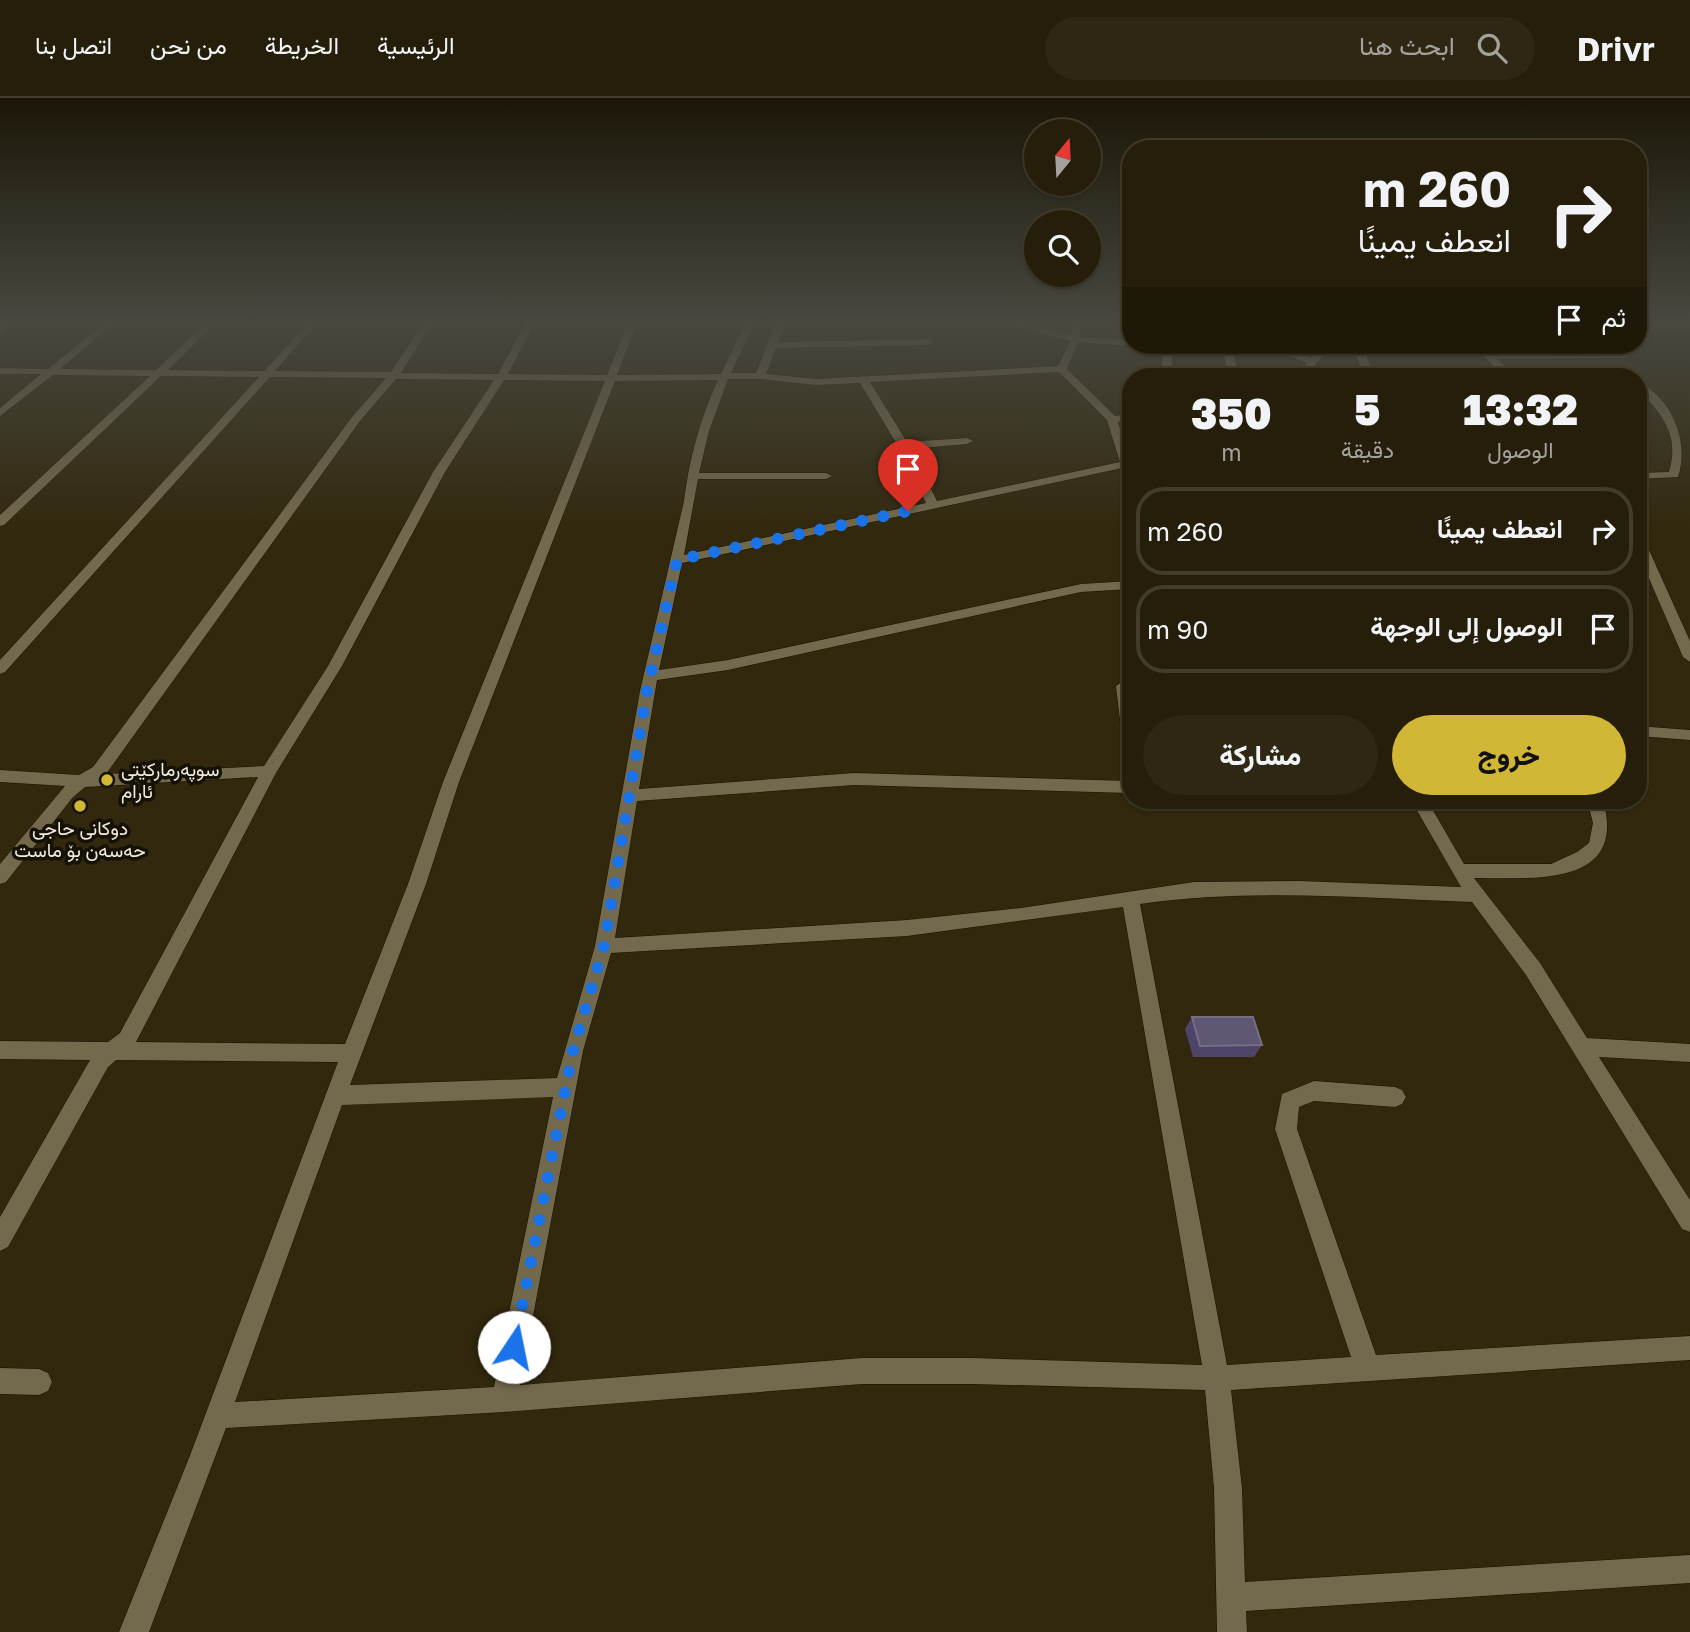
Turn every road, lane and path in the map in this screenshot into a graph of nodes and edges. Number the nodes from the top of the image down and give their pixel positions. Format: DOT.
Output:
graph roads {
  1 [pos="25,392"];
  2 [pos="137,392"];
  3 [pos="253,392"];
  4 [pos="380,392"];
  5 [pos="491,392"];
  6 [pos="604,392"];
  7 [pos="721,392"];
  8 [pos="871,392"];
  9 [pos="1085,392"];
  10 [pos="1647,393"];
  11 [pos="0,413"];
  12 [pos="1122,418"];
  13 [pos="1112,419"];
  14 [pos="967,441"];
  15 [pos="1689,444"];
  16 [pos="904,446"];
  17 [pos="1122,449"];
  18 [pos="1122,470"];
  19 [pos="691,476"];
  20 [pos="826,476"];
  21 [pos="1647,476"];
  22 [pos="933,505"];
  23 [pos="0,522"];
  24 [pos="1647,559"];
  25 [pos="677,560"];
  26 [pos="1122,585"];
  27 [pos="1690,657"];
  28 [pos="0,669"];
  29 [pos="651,676"];
  30 [pos="1647,732"];
  31 [pos="1690,735"];
  32 [pos="269,771"];
  33 [pos="0,776"];
  34 [pos="81,781"];
  35 [pos="1122,787"];
  36 [pos="628,796"];
  37 [pos="1424,809"];
  38 [pos="1597,809"];
  39 [pos="1459,872"];
  40 [pos="0,877"];
  41 [pos="1476,895"];
  42 [pos="1130,898"];
  43 [pos="604,946"];
  44 [pos="1581,1047"];
  45 [pos="0,1050"];
  46 [pos="113,1050"];
  47 [pos="352,1053"];
  48 [pos="1690,1053"];
  49 [pos="566,1087"];
  50 [pos="335,1095"];
  51 [pos="1395,1097"];
  52 [pos="1690,1221"];
  53 [pos="0,1239"];
  54 [pos="1690,1348"];
  55 [pos="1368,1369"];
  56 [pos="1217,1378"];
  57 [pos="0,1381"];
  58 [pos="39,1382"];
  59 [pos="504,1399"];
  60 [pos="218,1416"];
  61 [pos="1690,1569"];
  62 [pos="1233,1597"];
  63 [pos="134,1632"];
  64 [pos="1232,1632"];
  1 -- 11 [label="street"];
  2 -- 23 [label="street"];
  3 -- 28 [label="street"];
  4 -- 34 [label="street"];
  5 -- 32 [label="street"];
  6 -- 47 [label="street"];
  7 -- 19 [label="street"];
  8 -- 16 [label="street"];
  9 -- 13 [label="street"];
  10 -- 15 [label="street"];
  12 -- 13 [label="street"];
  13 -- 17 [label="street"];
  14 -- 16 [label="street"];
  15 -- 21 [label="street"];
  16 -- 22 [label="street"];
  18 -- 22 [label="street"];
  19 -- 20 [label="street"];
  19 -- 25 [label="street"];
  22 -- 25 [label="street"];
  24 -- 27 [label="street"];
  25 -- 29 [label="street"];
  26 -- 29 [label="street"];
  29 -- 36 [label="street"];
  30 -- 31 [label="street"];
  32 -- 34 [label="street"];
  32 -- 46 [label="street"];
  33 -- 34 [label="street"];
  34 -- 40 [label="street"];
  35 -- 36 [label="street"];
  36 -- 43 [label="street"];
  37 -- 39 [label="street"];
  38 -- 39 [label="street"];
  39 -- 41 [label="street"];
  41 -- 42 [label="street"];
  41 -- 44 [label="street"];
  42 -- 43 [label="street"];
  42 -- 56 [label="street"];
  43 -- 49 [label="street"];
  44 -- 48 [label="street"];
  44 -- 52 [label="street"];
  45 -- 46 [label="street"];
  46 -- 47 [label="street"];
  46 -- 53 [label="street"];
  47 -- 50 [label="street"];
  49 -- 50 [label="street"];
  49 -- 59 [label="street"];
  50 -- 60 [label="street"];
  51 -- 55 [label="street"];
  54 -- 55 [label="street"];
  55 -- 56 [label="street"];
  56 -- 59 [label="street"];
  56 -- 62 [label="street"];
  57 -- 58 [label="street"];
  59 -- 60 [label="street"];
  60 -- 63 [label="street"];
  61 -- 62 [label="street"];
  62 -- 64 [label="street"];
}
